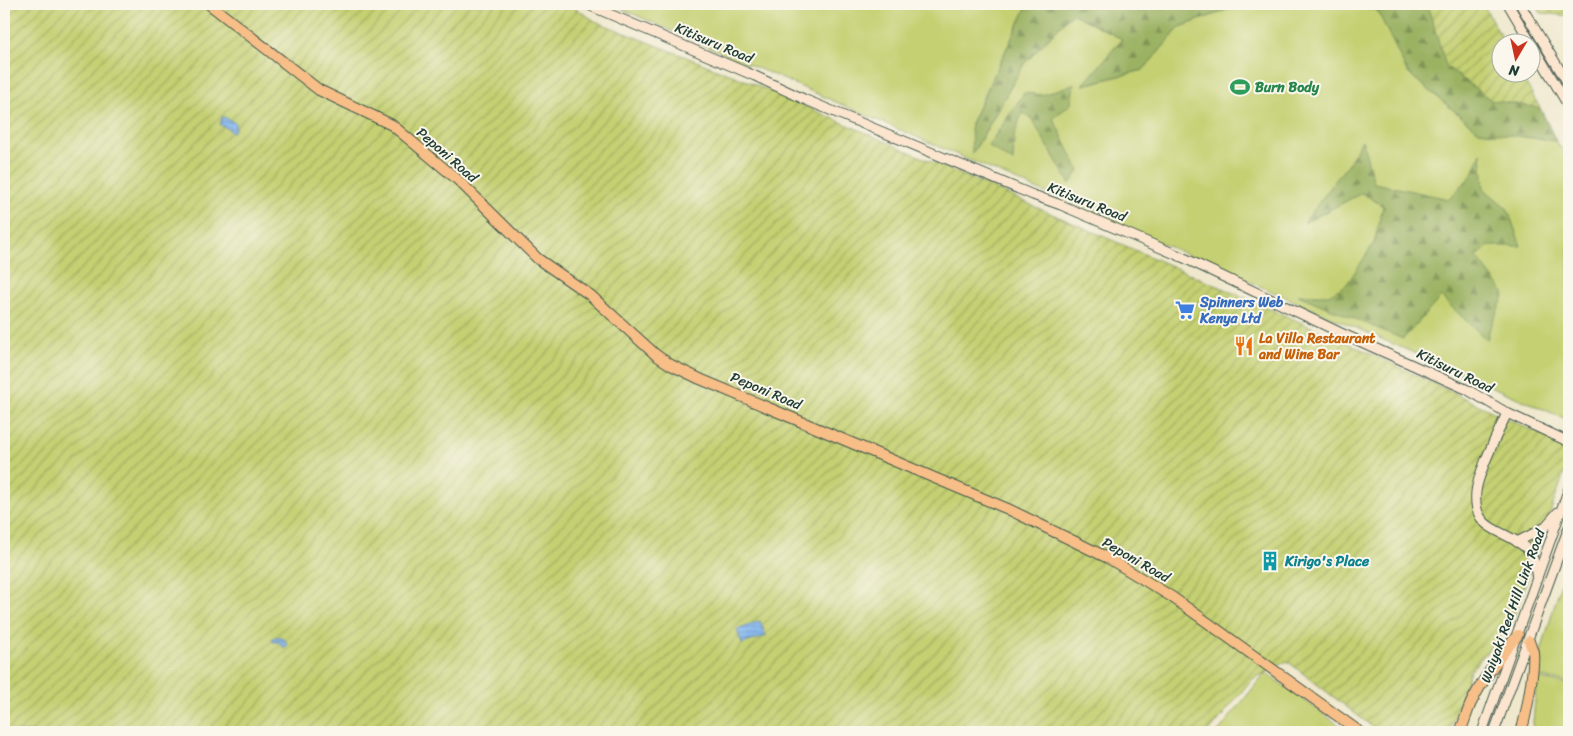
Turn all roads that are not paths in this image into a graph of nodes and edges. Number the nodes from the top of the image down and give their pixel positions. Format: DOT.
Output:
graph roads {
  1 [pos="4,4"];
  2 [pos="209,4"];
  3 [pos="586,4"];
  4 [pos="1508,4"];
  5 [pos="1520,4"];
  6 [pos="4,8"];
  7 [pos="1569,85"];
  8 [pos="1569,107"];
  9 [pos="1507,414"];
  10 [pos="1569,442"];
  11 [pos="1569,488"];
  12 [pos="1564,505"];
  13 [pos="1569,527"];
  14 [pos="1517,542"];
  15 [pos="1569,546"];
  16 [pos="1555,566"];
  17 [pos="1537,580"];
  18 [pos="1518,635"];
  19 [pos="1528,641"];
  20 [pos="1360,732"];
  21 [pos="1460,732"];
  22 [pos="1482,732"];
  23 [pos="1494,732"];
  24 [pos="1521,732"];
  1 -- 6 [label="street"];
  2 -- 20 [label="main road, Peponi Road"];
  3 -- 9 [label="street, Kitisuru Road"];
  4 -- 8 [label="street"];
  5 -- 7 [label="street"];
  9 -- 10 [label="street, Kitisuru Road"];
  9 -- 14 [label="street"];
  11 -- 12 [label="street, Waiyaki Red Hill Link Road"];
  12 -- 14 [label="street"];
  12 -- 17 [label="street, Waiyaki Red Hill Link Road"];
  13 -- 16 [label="street, Waiyaki Red Hill Link Road"];
  14 -- 17 [label="street"];
  15 -- 16 [label="street"];
  16 -- 19 [label="street, Waiyaki Red Hill Link Road"];
  17 -- 18 [label="street, Waiyaki Red Hill Link Road"];
  18 -- 21 [label="main road"];
  18 -- 22 [label="street, Waiyaki Red Hill Link Road"];
  19 -- 23 [label="street, Waiyaki Red Hill Link Road"];
  19 -- 24 [label="main road"];
}
